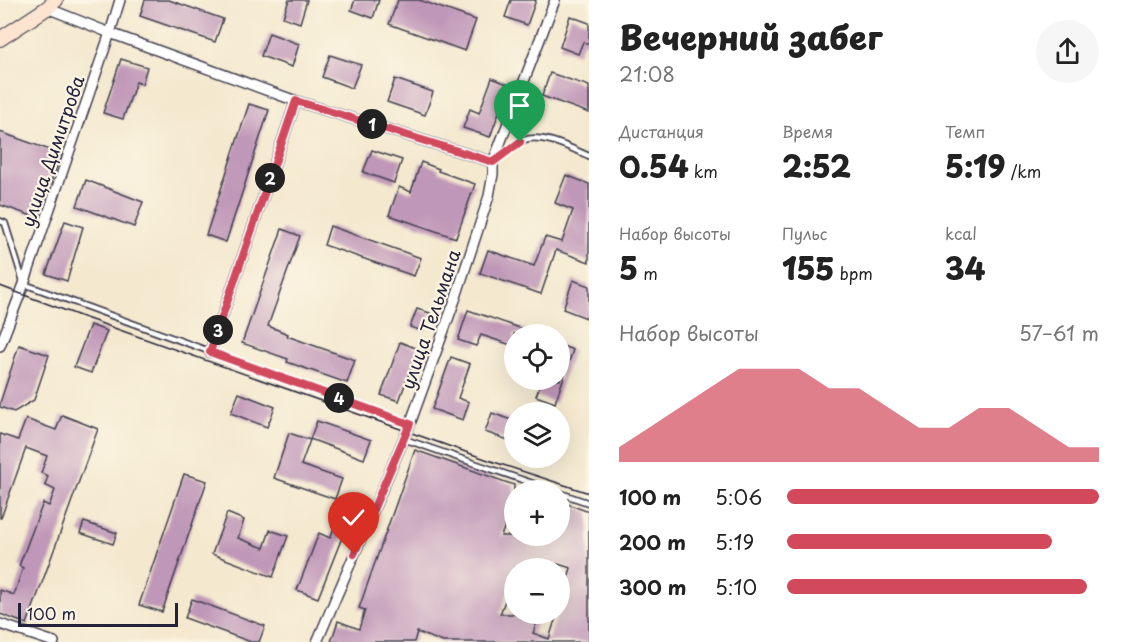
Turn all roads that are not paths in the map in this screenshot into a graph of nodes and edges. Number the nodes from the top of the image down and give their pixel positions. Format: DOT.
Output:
graph roads {
  1 [pos="120,0"];
  2 [pos="555,0"];
  3 [pos="52,4"];
  4 [pos="110,33"];
  5 [pos="0,39"];
  6 [pos="296,101"];
  7 [pos="589,156"];
  8 [pos="493,162"];
  9 [pos="0,221"];
  10 [pos="24,284"];
  11 [pos="0,346"];
  12 [pos="210,352"];
  13 [pos="410,424"];
  14 [pos="404,439"];
  15 [pos="523,480"];
  16 [pos="570,496"];
  17 [pos="589,503"];
  18 [pos="0,624"];
  19 [pos="54,642"];
  20 [pos="317,642"];
  1 -- 4 [label="street, улица Димитрова"];
  2 -- 8 [label="street, улица Тельмана"];
  3 -- 4 [label="street"];
  3 -- 5 [label="street"];
  4 -- 6 [label="street"];
  4 -- 10 [label="street, улица Димитрова"];
  6 -- 8 [label="street"];
  6 -- 12 [label="street"];
  7 -- 8 [label="lane"];
  8 -- 13 [label="street, улица Тельмана"];
  9 -- 10 [label="lane"];
  10 -- 11 [label="street, улица Димитрова"];
  10 -- 12 [label="lane"];
  12 -- 13 [label="lane"];
  13 -- 14 [label="street, улица Тельмана"];
  14 -- 15 [label="lane"];
  14 -- 20 [label="street, улица Тельмана"];
  16 -- 17 [label="lane"];
  18 -- 19 [label="street"];
}
